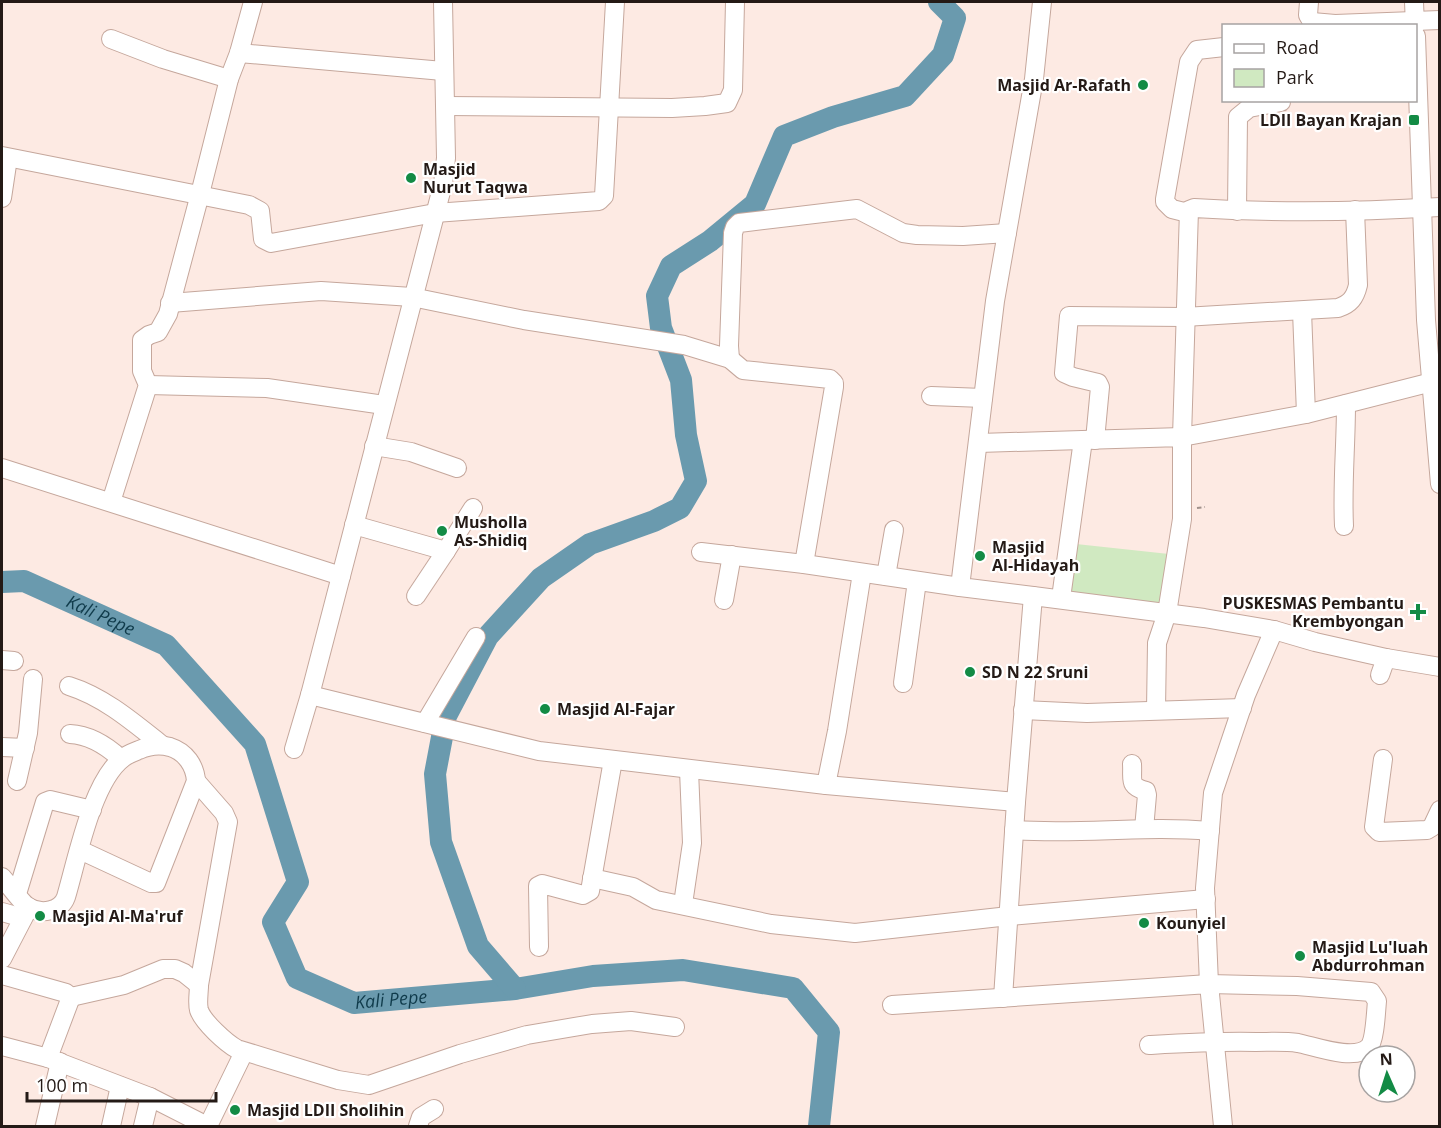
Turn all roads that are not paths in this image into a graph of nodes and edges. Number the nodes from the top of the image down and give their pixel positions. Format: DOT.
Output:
graph roads {
  1 [pos="253,2"];
  2 [pos="443,2"];
  3 [pos="615,2"];
  4 [pos="735,2"];
  5 [pos="1042,2"];
  6 [pos="1309,2"];
  7 [pos="1414,2"];
  8 [pos="1440,20"];
  9 [pos="1310,24"];
  10 [pos="1335,24"];
  11 [pos="1415,24"];
  12 [pos="1417,27"];
  13 [pos="111,39"];
  14 [pos="1222,47"];
  15 [pos="1417,50"];
  16 [pos="239,53"];
  17 [pos="443,71"];
  18 [pos="229,79"];
  19 [pos="1281,102"];
  20 [pos="446,106"];
  21 [pos="609,108"];
  22 [pos="5,157"];
  23 [pos="200,194"];
  24 [pos="2,198"];
  25 [pos="1431,207"];
  26 [pos="1355,210"];
  27 [pos="1237,211"];
  28 [pos="435,213"];
  29 [pos="1188,213"];
  30 [pos="1007,233"];
  31 [pos="412,297"];
  32 [pos="170,303"];
  33 [pos="1302,310"];
  34 [pos="1184,317"];
  35 [pos="730,359"];
  36 [pos="1436,381"];
  37 [pos="148,385"];
  38 [pos="930,396"];
  39 [pos="983,398"];
  40 [pos="1346,404"];
  41 [pos="384,405"];
  42 [pos="1306,414"];
  43 [pos="1182,436"];
  44 [pos="1089,440"];
  45 [pos="979,443"];
  46 [pos="374,446"];
  47 [pos="2,468"];
  48 [pos="457,468"];
  49 [pos="1440,484"];
  50 [pos="111,502"];
  51 [pos="473,507"];
  52 [pos="354,525"];
  53 [pos="1344,526"];
  54 [pos="894,530"];
  55 [pos="446,551"];
  56 [pos="701,552"];
  57 [pos="732,555"];
  58 [pos="804,564"];
  59 [pos="862,573"];
  60 [pos="340,576"];
  61 [pos="886,576"];
  62 [pos="918,581"];
  63 [pos="960,587"];
  64 [pos="416,596"];
  65 [pos="1033,596"];
  66 [pos="1061,598"];
  67 [pos="724,600"];
  68 [pos="1167,613"];
  69 [pos="1274,630"];
  70 [pos="476,637"];
  71 [pos="1440,667"];
  72 [pos="33,679"];
  73 [pos="903,682"];
  74 [pos="69,686"];
  75 [pos="310,695"];
  76 [pos="1242,708"];
  77 [pos="1023,710"];
  78 [pos="1156,710"];
  79 [pos="427,724"];
  80 [pos="70,734"];
  81 [pos="162,745"];
  82 [pos="2,747"];
  83 [pos="25,748"];
  84 [pos="294,749"];
  85 [pos="121,759"];
  86 [pos="1383,759"];
  87 [pos="613,760"];
  88 [pos="1132,764"];
  89 [pos="689,770"];
  90 [pos="17,781"];
  91 [pos="196,781"];
  92 [pos="826,785"];
  93 [pos="1016,802"];
  94 [pos="92,810"];
  95 [pos="1440,810"];
  96 [pos="1144,829"];
  97 [pos="1014,830"];
  98 [pos="1210,831"];
  99 [pos="80,850"];
  100 [pos="2,877"];
  101 [pos="592,878"];
  102 [pos="1206,900"];
  103 [pos="683,904"];
  104 [pos="23,906"];
  105 [pos="2,912"];
  106 [pos="1009,916"];
  107 [pos="539,947"];
  108 [pos="2,959"];
  109 [pos="2,975"];
  110 [pos="201,976"];
  111 [pos="1209,984"];
  112 [pos="71,997"];
  113 [pos="1004,998"];
  114 [pos="892,1005"];
  115 [pos="675,1027"];
  116 [pos="1215,1044"];
  117 [pos="1149,1045"];
  118 [pos="2,1046"];
  119 [pos="244,1053"];
  120 [pos="54,1060"];
  121 [pos="120,1086"];
  122 [pos="150,1097"];
  123 [pos="434,1109"];
  124 [pos="45,1126"];
  125 [pos="111,1126"];
  126 [pos="143,1126"];
  127 [pos="207,1126"];
  128 [pos="418,1126"];
  129 [pos="1223,1126"];
  1 -- 16 [label="street"];
  2 -- 17 [label="street"];
  3 -- 21 [label="street"];
  4 -- 21 [label="street"];
  5 -- 30 [label="street"];
  6 -- 9 [label="street"];
  7 -- 11 [label="street"];
  8 -- 12 [label="street"];
  9 -- 10 [label="street"];
  13 -- 18 [label="street"];
  14 -- 29 [label="street"];
  15 -- 25 [label="street"];
  16 -- 17 [label="street"];
  16 -- 18 [label="street"];
  17 -- 20 [label="street"];
  18 -- 23 [label="street"];
  19 -- 27 [label="street"];
  20 -- 21 [label="street"];
  20 -- 28 [label="street"];
  21 -- 28 [label="street"];
  22 -- 23 [label="street"];
  22 -- 24 [label="street"];
  23 -- 28 [label="street"];
  23 -- 32 [label="street"];
  25 -- 26 [label="street"];
  25 -- 36 [label="street"];
  26 -- 27 [label="street"];
  26 -- 33 [label="street"];
  27 -- 29 [label="street"];
  28 -- 31 [label="street"];
  29 -- 34 [label="street"];
  30 -- 35 [label="street"];
  30 -- 39 [label="street"];
  31 -- 32 [label="street"];
  31 -- 35 [label="street"];
  31 -- 41 [label="street"];
  32 -- 37 [label="street"];
  33 -- 34 [label="street"];
  33 -- 42 [label="street"];
  34 -- 43 [label="street"];
  34 -- 44 [label="street"];
  35 -- 58 [label="street"];
  36 -- 40 [label="street"];
  36 -- 49 [label="street"];
  37 -- 41 [label="street"];
  37 -- 50 [label="street"];
  38 -- 39 [label="street"];
  39 -- 45 [label="street"];
  40 -- 42 [label="street"];
  40 -- 53 [label="street"];
  41 -- 46 [label="street"];
  42 -- 43 [label="street"];
  43 -- 44 [label="street"];
  43 -- 68 [label="street"];
  44 -- 45 [label="street"];
  44 -- 66 [label="street"];
  45 -- 63 [label="street"];
  46 -- 48 [label="street"];
  46 -- 52 [label="street"];
  47 -- 50 [label="street"];
  50 -- 60 [label="street"];
  51 -- 55 [label="street"];
  52 -- 55 [label="street"];
  52 -- 60 [label="street"];
  54 -- 61 [label="street"];
  55 -- 64 [label="street"];
  56 -- 57 [label="street"];
  57 -- 58 [label="street"];
  57 -- 67 [label="street"];
  58 -- 59 [label="street"];
  59 -- 61 [label="street"];
  59 -- 92 [label="street"];
  60 -- 75 [label="street"];
  61 -- 62 [label="street"];
  62 -- 63 [label="street"];
  62 -- 73 [label="street"];
  63 -- 65 [label="street"];
  65 -- 66 [label="street"];
  65 -- 77 [label="street"];
  66 -- 68 [label="street"];
  68 -- 69 [label="street"];
  68 -- 78 [label="street"];
  69 -- 71 [label="street"];
  69 -- 76 [label="street"];
  70 -- 79 [label="street"];
  72 -- 83 [label="street"];
  74 -- 81 [label="street"];
  75 -- 79 [label="street"];
  75 -- 84 [label="street"];
  76 -- 78 [label="street"];
  76 -- 98 [label="street"];
  77 -- 78 [label="street"];
  77 -- 93 [label="street"];
  79 -- 87 [label="street"];
  80 -- 85 [label="street"];
  81 -- 85 [label="street"];
  81 -- 91 [label="street"];
  82 -- 83 [label="street"];
  83 -- 90 [label="street"];
  85 -- 94 [label="street"];
  86 -- 95 [label="street"];
  87 -- 89 [label="street"];
  87 -- 101 [label="street"];
  88 -- 96 [label="street"];
  89 -- 92 [label="street"];
  89 -- 103 [label="street"];
  91 -- 99 [label="street"];
  91 -- 110 [label="street"];
  92 -- 93 [label="street"];
  93 -- 97 [label="street"];
  94 -- 99 [label="street"];
  94 -- 104 [label="street"];
  96 -- 97 [label="street"];
  96 -- 98 [label="street"];
  97 -- 106 [label="street"];
  98 -- 102 [label="street"];
  99 -- 104 [label="street"];
  100 -- 104 [label="street"];
  101 -- 103 [label="street"];
  101 -- 107 [label="street"];
  102 -- 106 [label="street"];
  102 -- 111 [label="street"];
  103 -- 106 [label="street"];
  104 -- 105 [label="street"];
  104 -- 108 [label="street"];
  106 -- 113 [label="street"];
  109 -- 112 [label="street"];
  110 -- 112 [label="street"];
  110 -- 119 [label="street"];
  111 -- 113 [label="street"];
  111 -- 116 [label="street"];
  111 -- 116 [label="street"];
  112 -- 120 [label="street"];
  113 -- 114 [label="street"];
  115 -- 119 [label="street"];
  116 -- 117 [label="street"];
  116 -- 129 [label="street"];
  118 -- 120 [label="street"];
  119 -- 127 [label="street"];
  120 -- 121 [label="street"];
  120 -- 124 [label="street"];
  121 -- 122 [label="street"];
  121 -- 125 [label="street"];
  122 -- 126 [label="street"];
  122 -- 127 [label="street"];
  123 -- 128 [label="street"];
}
